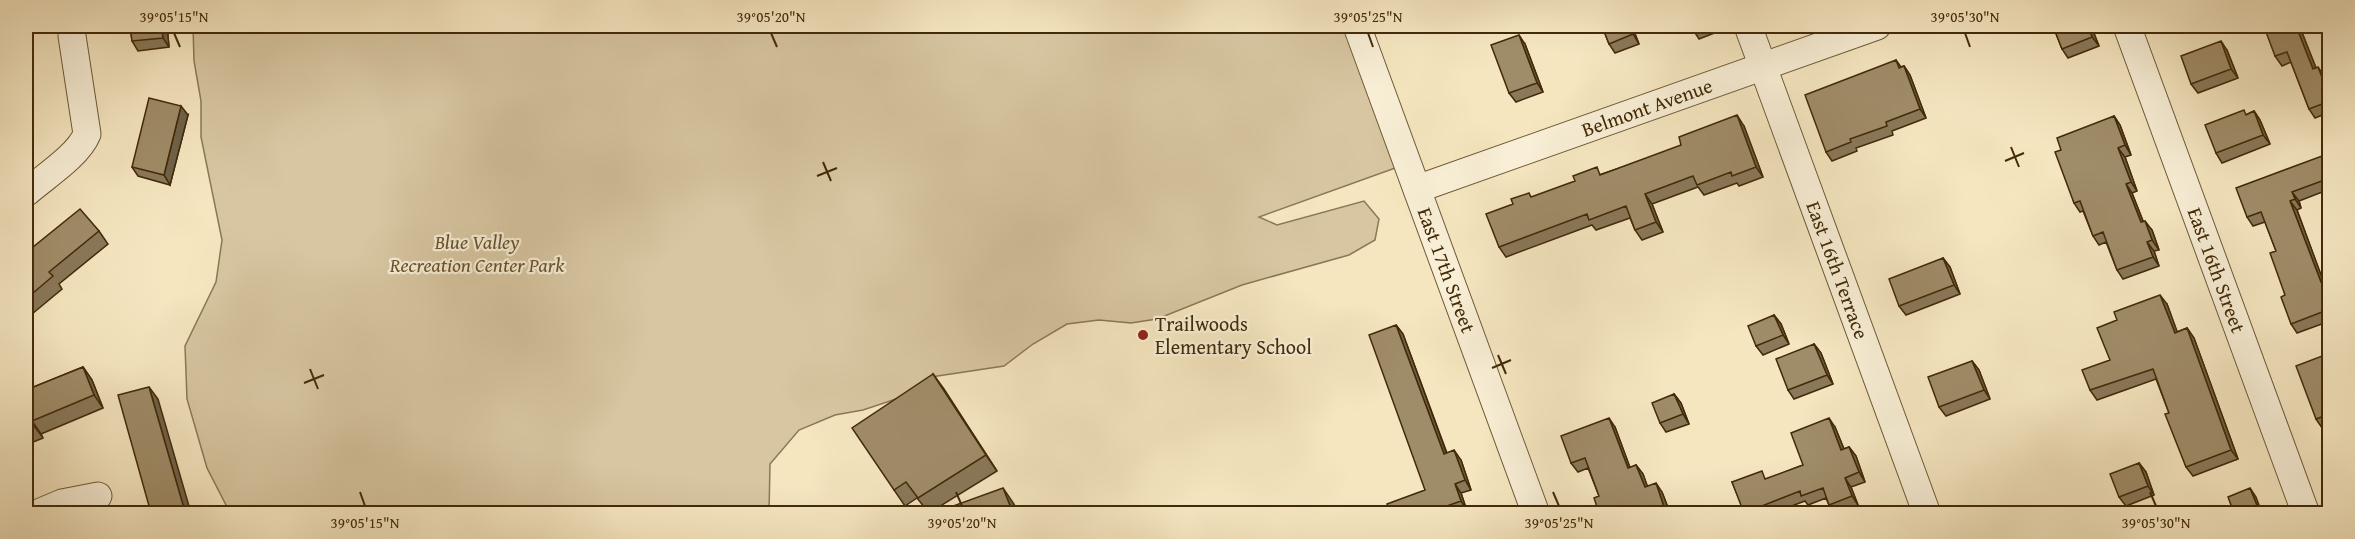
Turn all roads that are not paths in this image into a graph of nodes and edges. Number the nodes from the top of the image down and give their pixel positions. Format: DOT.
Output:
graph roads {
  1 [pos="1357,26"];
  2 [pos="1748,26"];
  3 [pos="1877,26"];
  4 [pos="2127,26"];
  5 [pos="72,36"];
  6 [pos="1763,67"];
  7 [pos="1417,189"];
  8 [pos="26,193"];
  9 [pos="98,496"];
  10 [pos="36,513"];
  11 [pos="1536,513"];
  12 [pos="1927,513"];
  13 [pos="2306,513"];
  1 -- 7 [label="street, East 17th Street"];
  2 -- 6 [label="street, East 16th Terrace"];
  3 -- 6 [label="street, Belmont Avenue"];
  4 -- 13 [label="street, East 16th Street"];
  5 -- 8 [label="street"];
  6 -- 7 [label="street, Belmont Avenue"];
  6 -- 12 [label="street, East 16th Terrace"];
  7 -- 11 [label="street, East 17th Street"];
  9 -- 10 [label="street"];
}
